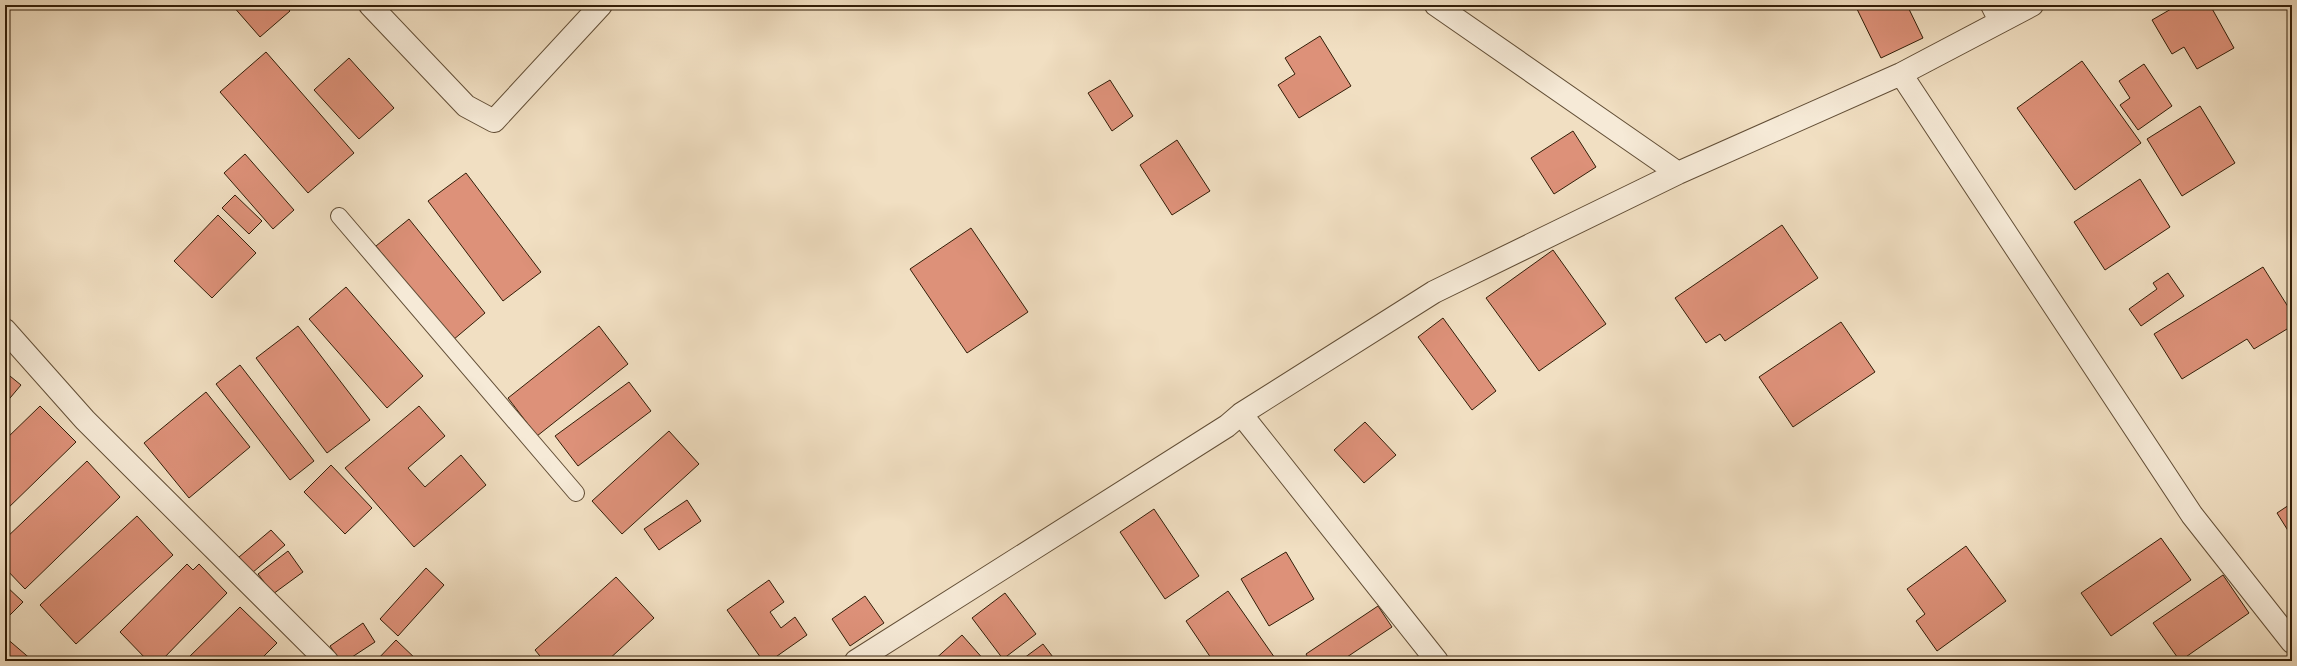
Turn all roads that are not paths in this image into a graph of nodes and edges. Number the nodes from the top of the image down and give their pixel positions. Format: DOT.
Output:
graph roads {
  1 [pos="370,5"];
  2 [pos="601,5"];
  3 [pos="1436,5"];
  4 [pos="2032,5"];
  5 [pos="1996,13"];
  6 [pos="1901,74"];
  7 [pos="1678,173"];
  8 [pos="339,216"];
  9 [pos="5,330"];
  10 [pos="1241,414"];
  11 [pos="576,493"];
  12 [pos="2292,642"];
  13 [pos="327,661"];
  14 [pos="856,661"];
  15 [pos="1437,661"];
  1 -- 2 [label="street"];
  3 -- 7 [label="street"];
  4 -- 5 [label="street"];
  5 -- 6 [label="street"];
  6 -- 7 [label="street"];
  6 -- 12 [label="street"];
  7 -- 10 [label="street"];
  8 -- 11 [label="lane"];
  9 -- 13 [label="street"];
  10 -- 14 [label="street"];
  10 -- 15 [label="street"];
}
